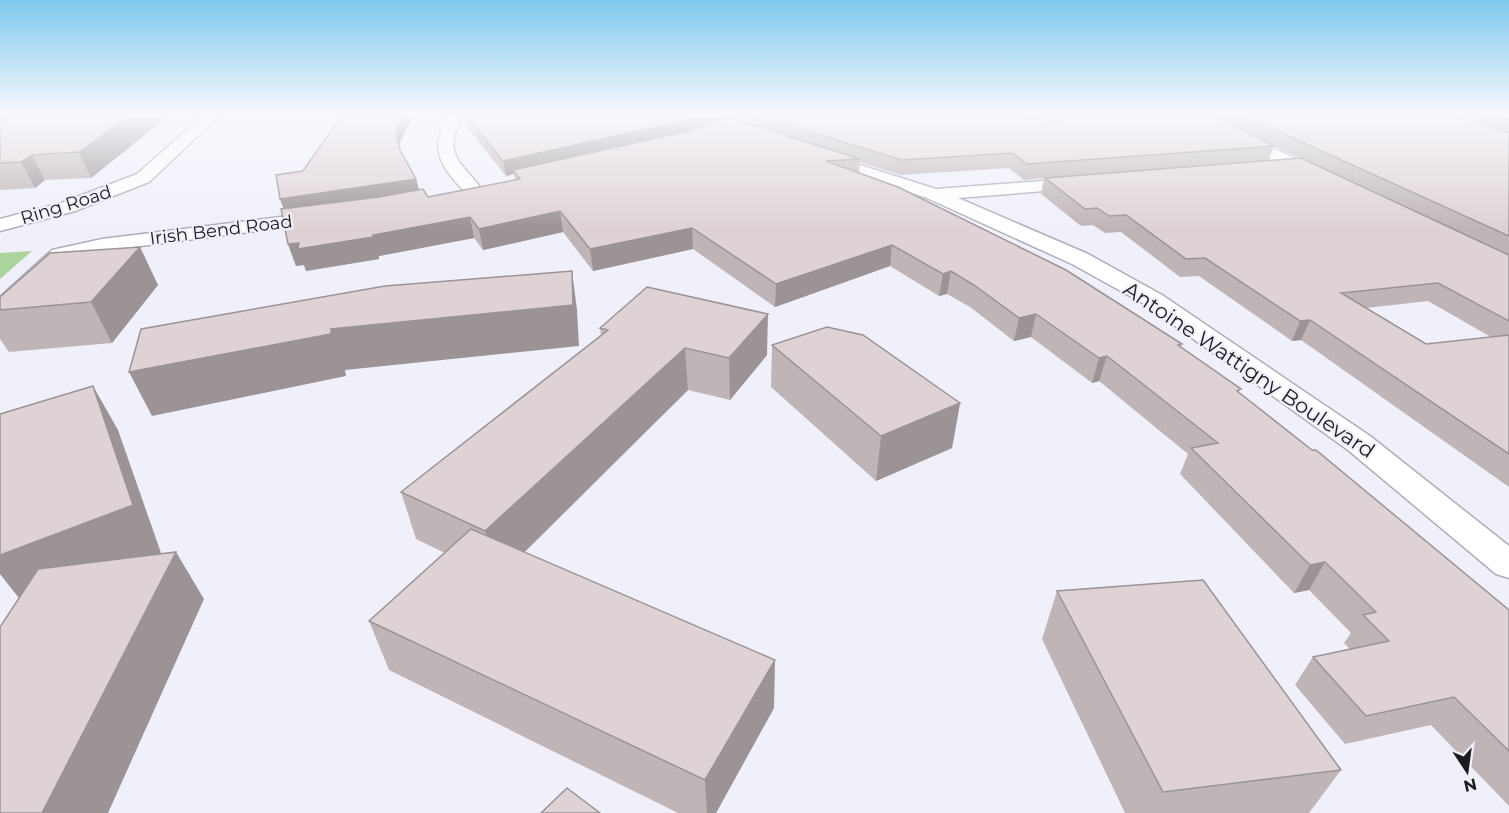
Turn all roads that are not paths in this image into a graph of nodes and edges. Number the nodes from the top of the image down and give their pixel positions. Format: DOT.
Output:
graph roads {
  1 [pos="172,152"];
  2 [pos="447,152"];
  3 [pos="804,152"];
  4 [pos="1268,152"];
  5 [pos="1297,166"];
  6 [pos="1262,169"];
  7 [pos="1098,182"];
  8 [pos="497,186"];
  9 [pos="1339,187"];
  10 [pos="474,191"];
  11 [pos="934,194"];
  12 [pos="452,196"];
  13 [pos="339,215"];
  14 [pos="0,225"];
  15 [pos="0,310"];
  16 [pos="1509,565"];
  1 -- 14 [label="street, Ring Road"];
  2 -- 10 [label="street"];
  3 -- 11 [label="street, Antoine Wattigny Boulevard"];
  4 -- 5 [label="street"];
  5 -- 6 [label="street"];
  5 -- 9 [label="street"];
  7 -- 11 [label="street"];
  8 -- 10 [label="street"];
  10 -- 12 [label="street"];
  11 -- 16 [label="street, Antoine Wattigny Boulevard"];
  13 -- 15 [label="street, Irish Bend Road"];
}
